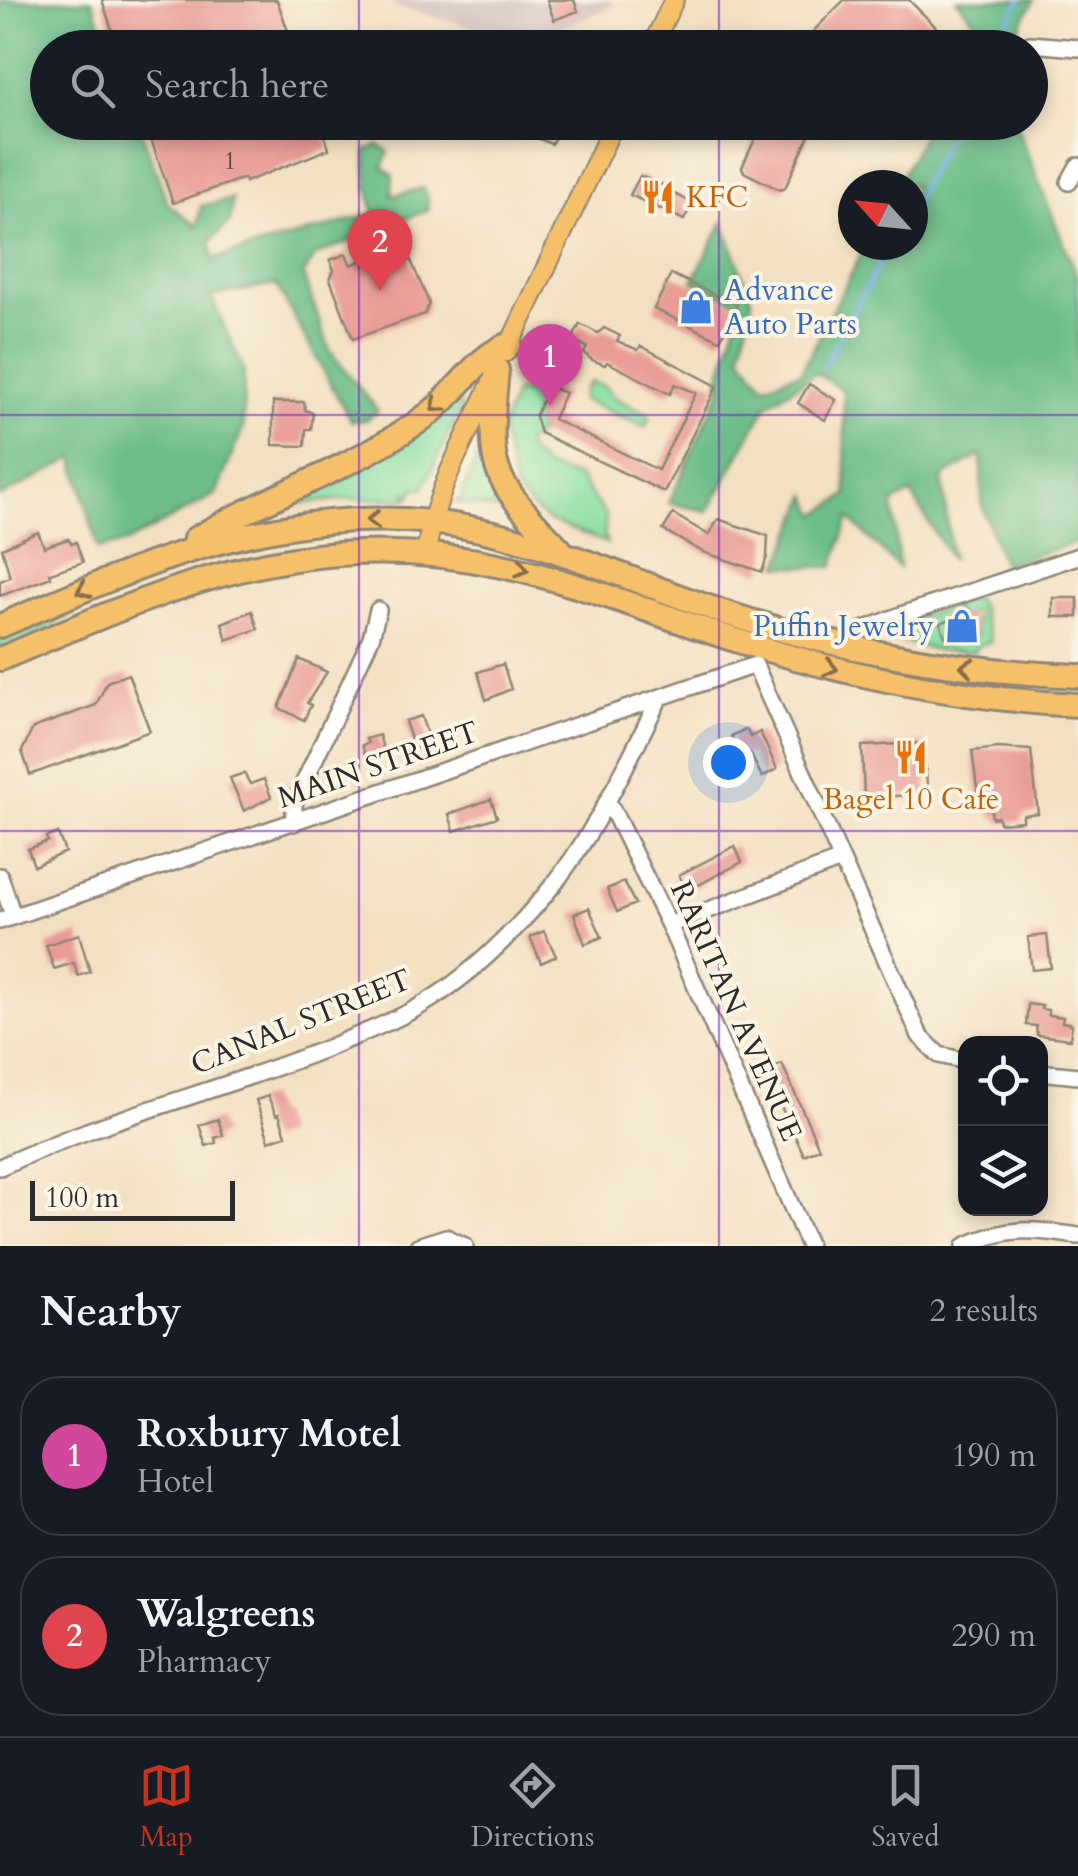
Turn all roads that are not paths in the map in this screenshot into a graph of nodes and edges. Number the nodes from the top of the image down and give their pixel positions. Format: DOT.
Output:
graph roads {
  1 [pos="674,0"];
  2 [pos="660,30"];
  3 [pos="1048,46"];
  4 [pos="1078,48"];
  5 [pos="607,140"];
  6 [pos="1078,166"];
  7 [pos="1069,182"];
  8 [pos="510,344"];
  9 [pos="498,370"];
  10 [pos="430,522"];
  11 [pos="562,552"];
  12 [pos="426,554"];
  13 [pos="166,556"];
  14 [pos="1078,556"];
  15 [pos="378,610"];
  16 [pos="0,626"];
  17 [pos="839,645"];
  18 [pos="758,656"];
  19 [pos="0,659"];
  20 [pos="1044,675"];
  21 [pos="1078,676"];
  22 [pos="660,698"];
  23 [pos="1078,702"];
  24 [pos="606,802"];
  25 [pos="294,823"];
  26 [pos="840,860"];
  27 [pos="0,876"];
  28 [pos="7,918"];
  29 [pos="669,925"];
  30 [pos="958,1059"];
  31 [pos="1048,1073"];
  32 [pos="1078,1076"];
  33 [pos="0,1167"];
  34 [pos="1078,1236"];
  35 [pos="459,1242"];
  36 [pos="418,1246"];
  37 [pos="809,1246"];
  38 [pos="965,1246"];
  1 -- 2 [label="main road"];
  3 -- 4 [label="street"];
  5 -- 8 [label="main road"];
  6 -- 7 [label="street"];
  8 -- 9 [label="main road"];
  8 -- 13 [label="highway, one-way"];
  9 -- 10 [label="main road"];
  9 -- 11 [label="highway"];
  10 -- 11 [label="highway"];
  10 -- 12 [label="main road"];
  10 -- 13 [label="highway, one-way"];
  11 -- 17 [label="highway"];
  12 -- 18 [label="highway, one-way"];
  12 -- 19 [label="highway"];
  13 -- 16 [label="highway, one-way"];
  14 -- 17 [label="street"];
  15 -- 25 [label="street"];
  20 -- 17 [label="highway, one-way"];
  18 -- 22 [label="street, MAIN STREET"];
  18 -- 23 [label="highway, one-way"];
  18 -- 26 [label="street"];
  20 -- 21 [label="highway"];
  20 -- 23 [label="street"];
  22 -- 24 [label="street, CANAL STREET"];
  22 -- 25 [label="street, MAIN STREET"];
  24 -- 29 [label="street, RARITAN AVENUE"];
  24 -- 33 [label="street, CANAL STREET"];
  25 -- 28 [label="street, MAIN STREET"];
  26 -- 29 [label="street"];
  26 -- 30 [label="street"];
  27 -- 28 [label="street"];
  29 -- 37 [label="street, RARITAN AVENUE"];
  31 -- 32 [label="street"];
  34 -- 38 [label="street"];
  35 -- 36 [label="street"];
}
